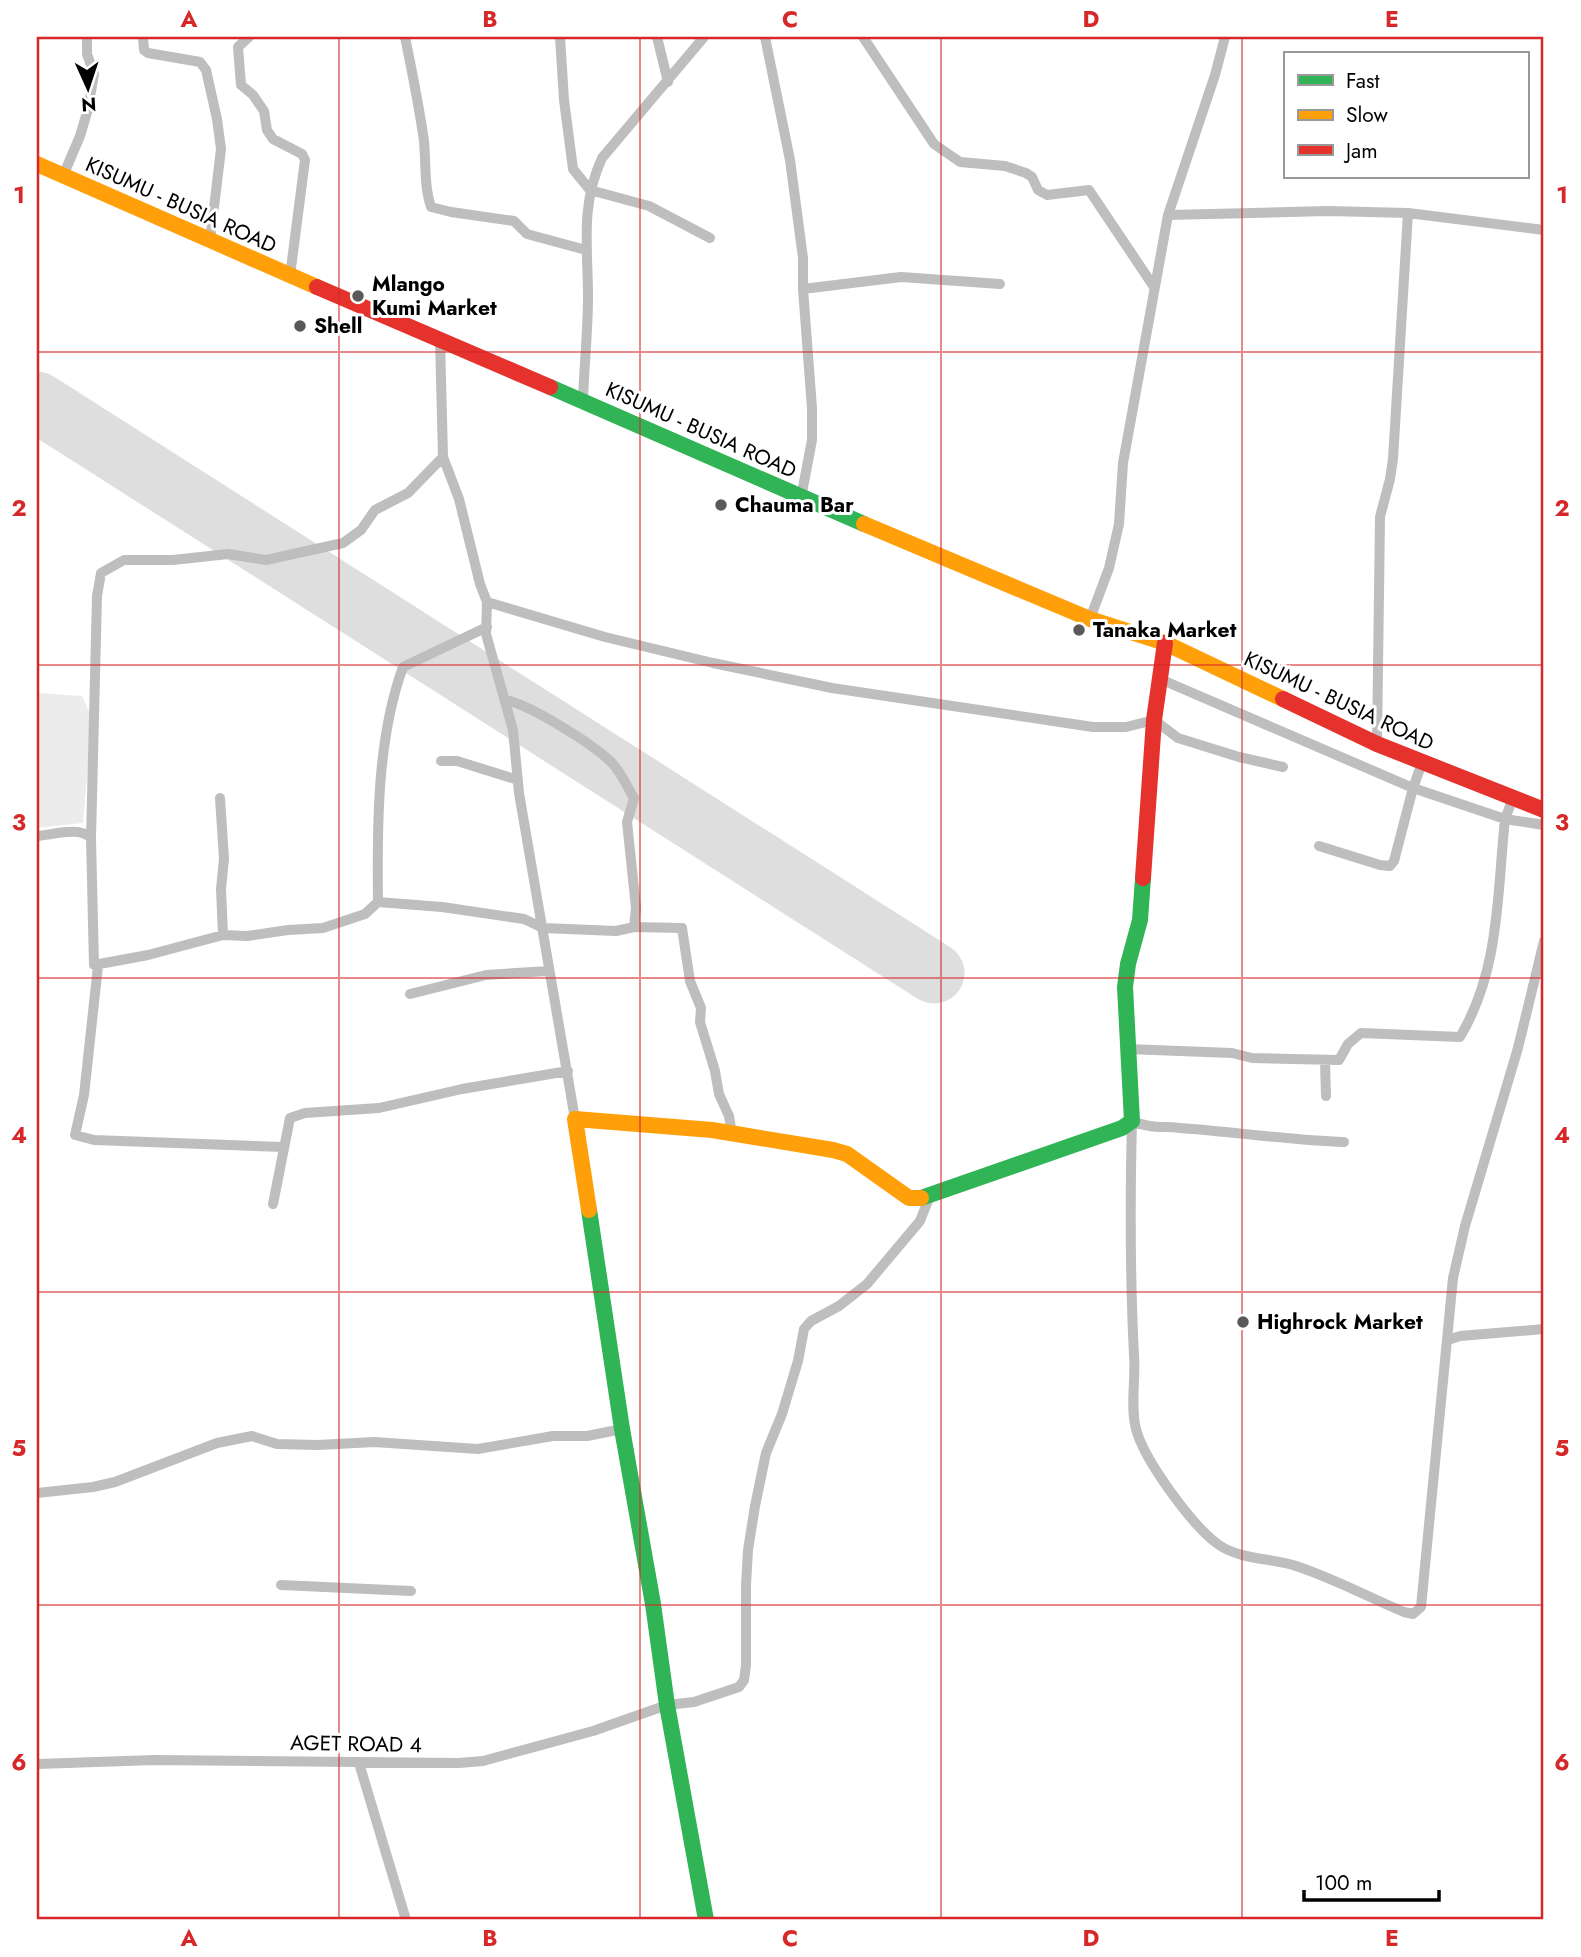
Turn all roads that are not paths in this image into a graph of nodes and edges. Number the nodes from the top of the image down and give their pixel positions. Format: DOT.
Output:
graph roads {
  1 [pos="87,37"];
  2 [pos="143,37"];
  3 [pos="249,37"];
  4 [pos="405,37"];
  5 [pos="561,37"];
  6 [pos="657,37"];
  7 [pos="704,37"];
  8 [pos="765,37"];
  9 [pos="863,37"];
  10 [pos="1225,37"];
  11 [pos="668,82"];
  12 [pos="37,164"];
  13 [pos="63,176"];
  14 [pos="590,191"];
  15 [pos="1408,214"];
  16 [pos="1168,215"];
  17 [pos="1544,230"];
  18 [pos="710,238"];
  19 [pos="210,241"];
  20 [pos="586,250"];
  21 [pos="290,276"];
  22 [pos="1000,284"];
  23 [pos="1154,287"];
  24 [pos="803,289"];
  25 [pos="440,339"];
  26 [pos="583,401"];
  27 [pos="443,457"];
  28 [pos="801,498"];
  29 [pos="487,602"];
  30 [pos="1090,619"];
  31 [pos="487,627"];
  32 [pos="1165,643"];
  33 [pos="1160,679"];
  34 [pos="505,700"];
  35 [pos="1154,720"];
  36 [pos="1377,744"];
  37 [pos="442,761"];
  38 [pos="1422,763"];
  39 [pos="1283,767"];
  40 [pos="518,780"];
  41 [pos="1413,788"];
  42 [pos="220,798"];
  43 [pos="1513,798"];
  44 [pos="1544,810"];
  45 [pos="1504,820"];
  46 [pos="1544,825"];
  47 [pos="37,836"];
  48 [pos="91,838"];
  49 [pos="1319,846"];
  50 [pos="378,902"];
  51 [pos="634,927"];
  52 [pos="543,928"];
  53 [pos="223,935"];
  54 [pos="1544,941"];
  55 [pos="98,966"];
  56 [pos="548,971"];
  57 [pos="410,994"];
  58 [pos="1127,1048"];
  59 [pos="1325,1061"];
  60 [pos="568,1071"];
  61 [pos="1326,1096"];
  62 [pos="575,1119"];
  63 [pos="1132,1121"];
  64 [pos="732,1134"];
  65 [pos="1344,1142"];
  66 [pos="283,1147"];
  67 [pos="929,1198"];
  68 [pos="273,1204"];
  69 [pos="1544,1329"];
  70 [pos="1448,1340"];
  71 [pos="622,1429"];
  72 [pos="37,1493"];
  73 [pos="281,1585"];
  74 [pos="411,1591"];
  75 [pos="667,1705"];
  76 [pos="359,1763"];
  77 [pos="37,1764"];
  78 [pos="406,1920"];
  79 [pos="706,1920"];
  1 -- 13 [label="street"];
  2 -- 19 [label="street"];
  3 -- 21 [label="street"];
  4 -- 20 [label="street"];
  5 -- 14 [label="street"];
  6 -- 11 [label="street"];
  7 -- 11 [label="street"];
  8 -- 24 [label="street"];
  9 -- 23 [label="street"];
  10 -- 16 [label="street"];
  11 -- 14 [label="street"];
  12 -- 13 [label="main road, KISUMU - BUSIA ROAD"];
  13 -- 19 [label="main road, KISUMU - BUSIA ROAD"];
  14 -- 18 [label="street"];
  14 -- 20 [label="street"];
  15 -- 16 [label="street"];
  15 -- 17 [label="street"];
  15 -- 36 [label="street"];
  16 -- 23 [label="street"];
  19 -- 21 [label="main road, KISUMU - BUSIA ROAD"];
  20 -- 26 [label="street"];
  21 -- 25 [label="main road, KISUMU - BUSIA ROAD"];
  22 -- 24 [label="street"];
  23 -- 30 [label="street"];
  24 -- 28 [label="street"];
  25 -- 26 [label="main road, KISUMU - BUSIA ROAD"];
  25 -- 27 [label="street"];
  26 -- 28 [label="main road, KISUMU - BUSIA ROAD"];
  27 -- 29 [label="street"];
  27 -- 48 [label="street"];
  28 -- 30 [label="main road, KISUMU - BUSIA ROAD"];
  29 -- 31 [label="street"];
  29 -- 35 [label="street"];
  30 -- 32 [label="main road, KISUMU - BUSIA ROAD"];
  31 -- 34 [label="street"];
  31 -- 50 [label="street"];
  32 -- 33 [label="main road"];
  32 -- 36 [label="main road, KISUMU - BUSIA ROAD"];
  33 -- 35 [label="main road"];
  33 -- 41 [label="street"];
  34 -- 40 [label="street"];
  34 -- 51 [label="street"];
  35 -- 39 [label="street"];
  35 -- 58 [label="main road"];
  36 -- 38 [label="main road, KISUMU - BUSIA ROAD"];
  37 -- 40 [label="street"];
  38 -- 41 [label="street"];
  38 -- 43 [label="main road, KISUMU - BUSIA ROAD"];
  40 -- 52 [label="street"];
  41 -- 45 [label="street"];
  41 -- 49 [label="street"];
  42 -- 53 [label="street"];
  43 -- 44 [label="main road, KISUMU - BUSIA ROAD"];
  43 -- 45 [label="street"];
  45 -- 46 [label="street"];
  45 -- 59 [label="street"];
  47 -- 48 [label="street"];
  48 -- 55 [label="street"];
  50 -- 52 [label="street"];
  50 -- 53 [label="street"];
  51 -- 52 [label="street"];
  51 -- 64 [label="street"];
  52 -- 56 [label="street"];
  53 -- 55 [label="street"];
  54 -- 70 [label="street"];
  55 -- 66 [label="street"];
  56 -- 57 [label="street"];
  56 -- 60 [label="street"];
  58 -- 59 [label="street"];
  58 -- 63 [label="main road"];
  59 -- 61 [label="street"];
  60 -- 62 [label="street"];
  60 -- 66 [label="street"];
  62 -- 64 [label="main road"];
  62 -- 71 [label="main road"];
  63 -- 65 [label="street"];
  63 -- 67 [label="main road"];
  63 -- 70 [label="street"];
  64 -- 67 [label="main road"];
  66 -- 68 [label="street"];
  67 -- 75 [label="street, AGET ROAD 4"];
  69 -- 70 [label="street"];
  71 -- 72 [label="street"];
  71 -- 75 [label="main road"];
  73 -- 74 [label="street"];
  75 -- 76 [label="street, AGET ROAD 4"];
  75 -- 79 [label="main road"];
  76 -- 77 [label="street, AGET ROAD 4"];
  76 -- 78 [label="street"];
}
